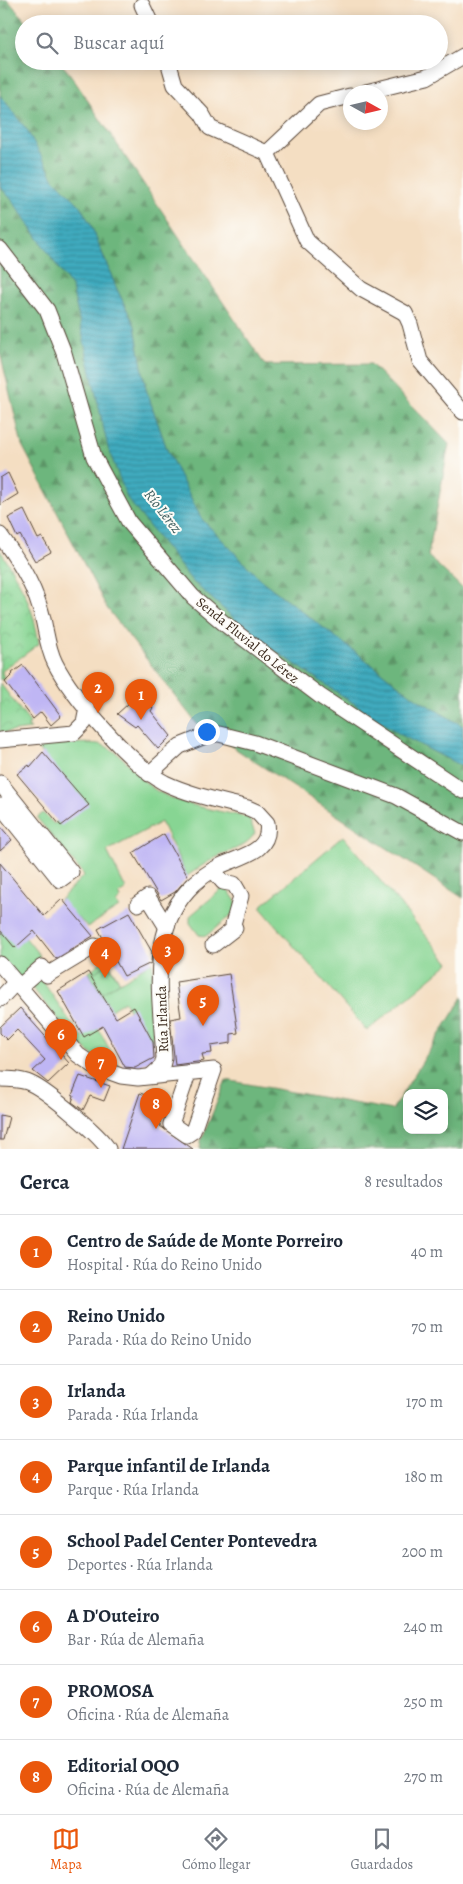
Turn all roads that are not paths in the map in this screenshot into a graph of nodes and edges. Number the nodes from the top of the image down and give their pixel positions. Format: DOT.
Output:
graph roads {
  1 [pos="142,5"];
  2 [pos="147,15"];
  3 [pos="463,56"];
  4 [pos="448,65"];
  5 [pos="171,70"];
  6 [pos="439,70"];
  7 [pos="388,87"];
  8 [pos="343,98"];
  9 [pos="267,153"];
  10 [pos="0,248"];
  11 [pos="463,412"];
  12 [pos="0,535"];
  13 [pos="87,708"];
  14 [pos="0,740"];
  15 [pos="149,774"];
  16 [pos="463,790"];
  17 [pos="2,796"];
  18 [pos="463,833"];
  19 [pos="213,870"];
  20 [pos="138,904"];
  21 [pos="166,926"];
  22 [pos="213,945"];
  23 [pos="95,946"];
  24 [pos="1,967"];
  25 [pos="18,984"];
  26 [pos="0,999"];
  27 [pos="188,1074"];
  28 [pos="152,1075"];
  29 [pos="0,1080"];
  30 [pos="106,1148"];
  1 -- 2 [label="street"];
  3 -- 4 [label="street"];
  5 -- 9 [label="street"];
  6 -- 7 [label="street"];
  8 -- 9 [label="street"];
  9 -- 11 [label="street"];
  10 -- 16 [label="street, Senda Fluvial do Lérez"];
  12 -- 13 [label="street"];
  13 -- 14 [label="street"];
  13 -- 15 [label="street"];
  15 -- 18 [label="street"];
  15 -- 19 [label="street, Rúa Irlanda"];
  17 -- 17 [label="street"];
  19 -- 21 [label="street, Rúa Irlanda"];
  19 -- 22 [label="street"];
  20 -- 21 [label="street"];
  21 -- 28 [label="street, Rúa Irlanda"];
  23 -- 25 [label="street"];
  24 -- 25 [label="street"];
  25 -- 26 [label="street"];
  25 -- 28 [label="street"];
  27 -- 28 [label="street"];
  29 -- 30 [label="street"];
}
